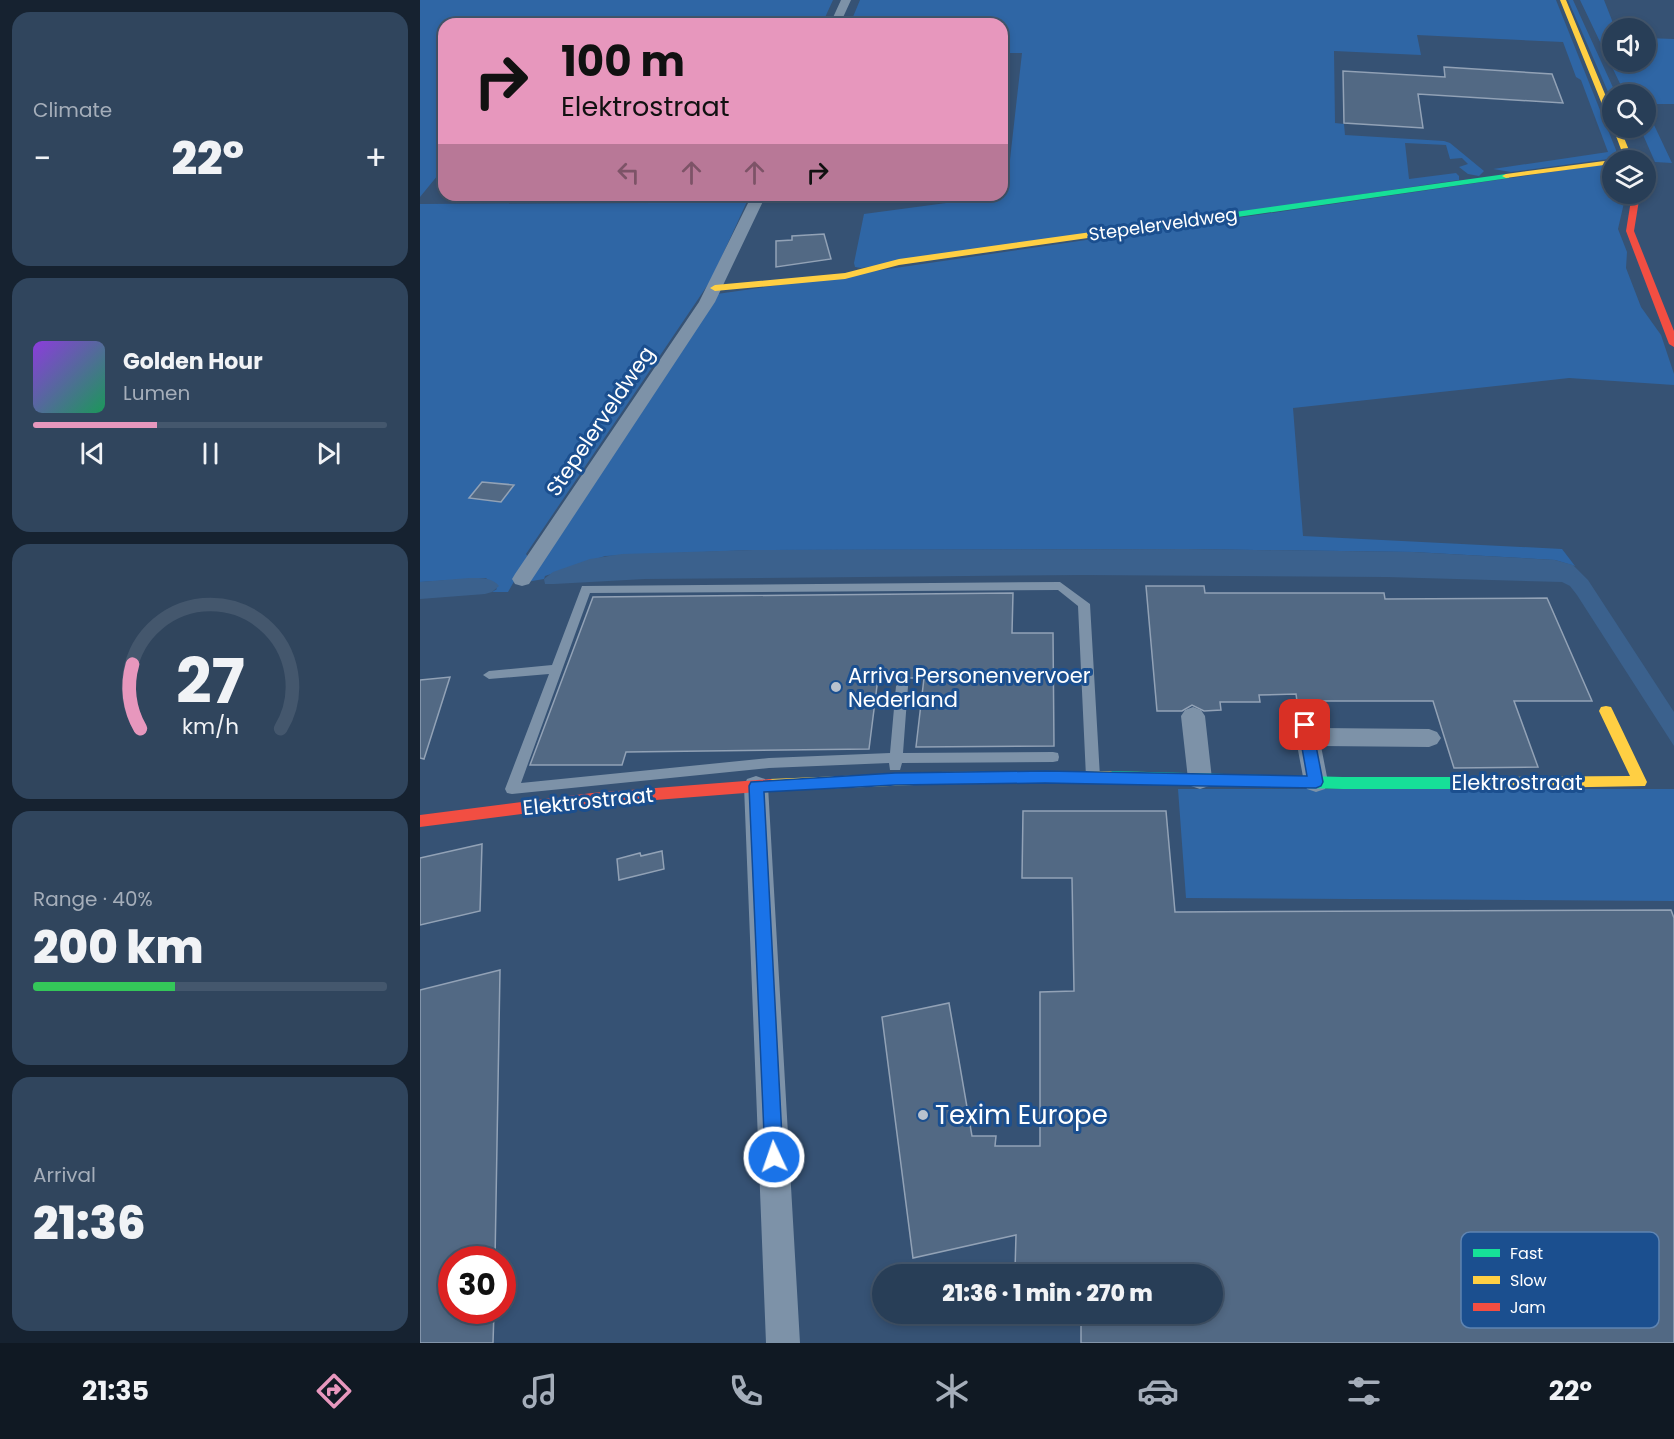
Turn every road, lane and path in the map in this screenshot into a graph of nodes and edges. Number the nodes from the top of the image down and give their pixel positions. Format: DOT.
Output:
graph roads {
  1 [pos="846,0"];
  2 [pos="1563,0"];
  3 [pos="838,18"];
  4 [pos="1602,95"];
  5 [pos="1602,163"];
  6 [pos="756,201"];
  7 [pos="1634,204"];
  8 [pos="715,288"];
  9 [pos="1674,344"];
  10 [pos="522,579"];
  11 [pos="556,669"];
  12 [pos="489,675"];
  13 [pos="902,686"];
  14 [pos="1606,711"];
  15 [pos="1303,713"];
  16 [pos="1193,716"];
  17 [pos="1307,737"];
  18 [pos="1430,738"];
  19 [pos="997,757"];
  20 [pos="896,758"];
  21 [pos="1053,758"];
  22 [pos="662,773"];
  23 [pos="763,775"];
  24 [pos="1093,777"];
  25 [pos="997,778"];
  26 [pos="895,779"];
  27 [pos="1200,779"];
  28 [pos="1316,782"];
  29 [pos="659,794"];
  30 [pos="420,821"];
  31 [pos="783,1343"];
  1 -- 3 [label="street"];
  2 -- 4 [label="street"];
  5 -- 8 [label="street, Stepelerveldweg"];
  6 -- 8 [label="street, Stepelerveldweg"];
  7 -- 9 [label="street"];
  8 -- 10 [label="street, Stepelerveldweg"];
  11 -- 12 [label="lane"];
  11 -- 22 [label="lane"];
  11 -- 24 [label="lane"];
  13 -- 20 [label="lane"];
  14 -- 28 [label="street, Elektrostraat"];
  15 -- 17 [label="street"];
  16 -- 27 [label="street"];
  17 -- 18 [label="street"];
  17 -- 28 [label="street"];
  19 -- 20 [label="lane"];
  19 -- 21 [label="lane"];
  19 -- 25 [label="lane"];
  20 -- 23 [label="lane"];
  20 -- 26 [label="lane"];
  22 -- 23 [label="lane"];
  22 -- 29 [label="lane"];
  23 -- 26 [label="street, Elektrostraat"];
  23 -- 29 [label="street, Elektrostraat"];
  23 -- 31 [label="street"];
  24 -- 25 [label="street, Elektrostraat"];
  24 -- 27 [label="street, Elektrostraat"];
  25 -- 26 [label="street, Elektrostraat"];
  27 -- 28 [label="street, Elektrostraat"];
  29 -- 30 [label="street, Elektrostraat"];
}
